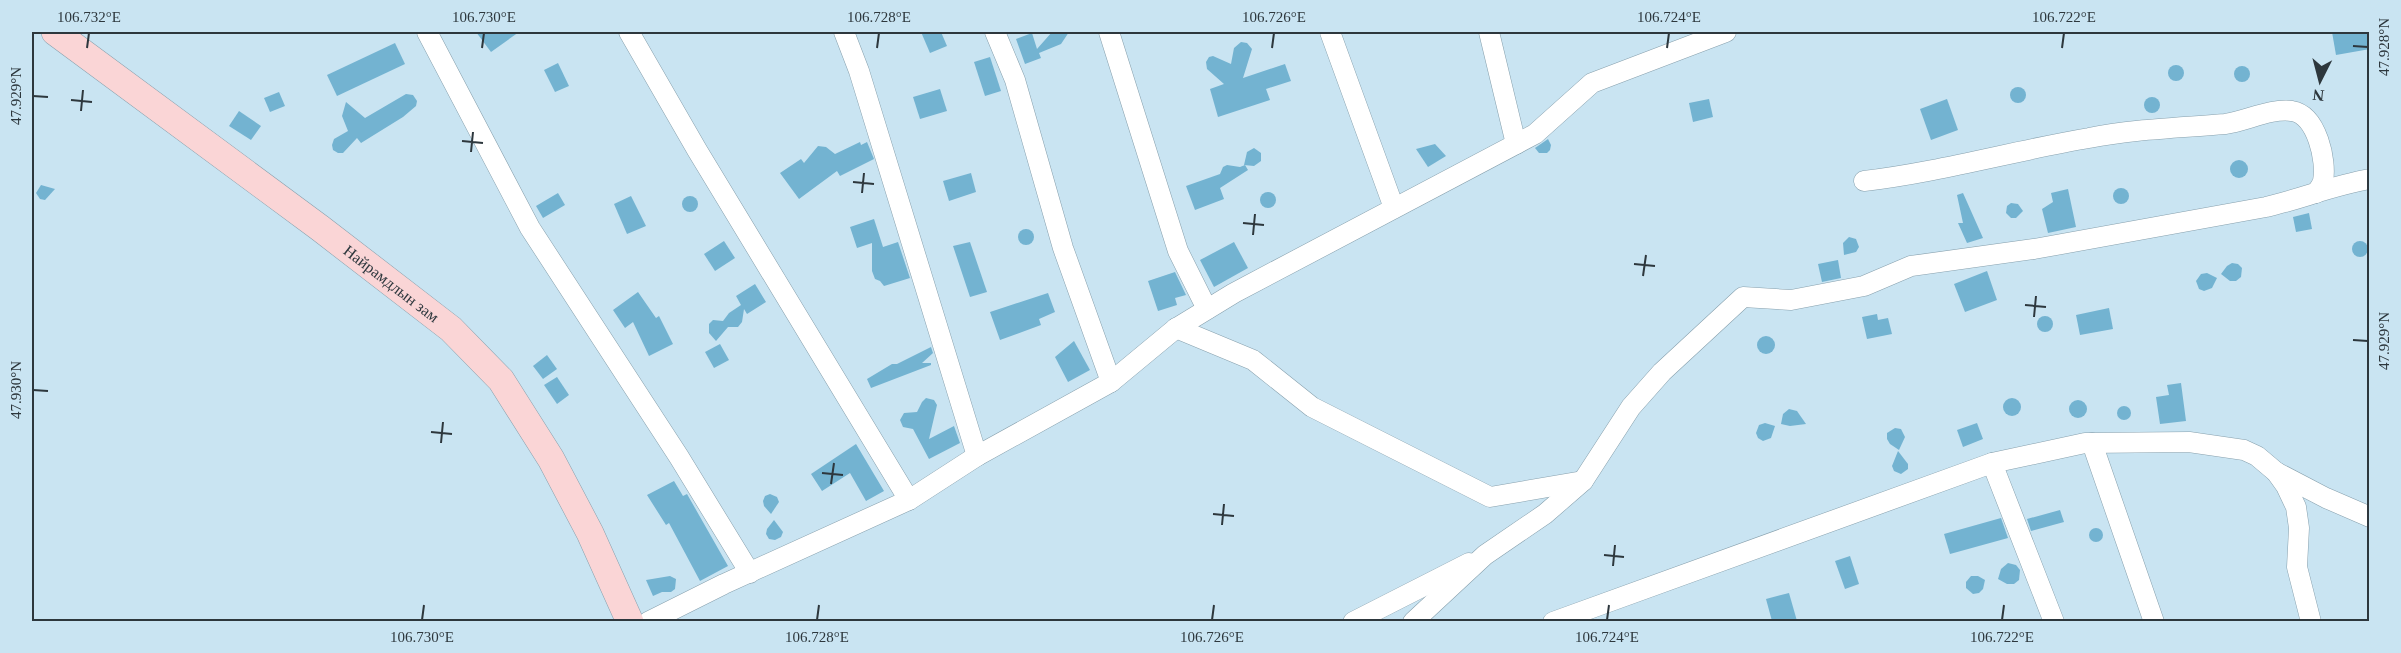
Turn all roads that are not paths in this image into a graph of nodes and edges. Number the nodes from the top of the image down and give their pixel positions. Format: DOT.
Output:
graph roads {
  1 [pos="55,32"];
  2 [pos="427,32"];
  3 [pos="629,32"];
  4 [pos="844,32"];
  5 [pos="995,32"];
  6 [pos="1109,32"];
  7 [pos="1330,32"];
  8 [pos="1489,32"];
  9 [pos="1726,32"];
  10 [pos="1516,144"];
  11 [pos="2370,179"];
  12 [pos="1864,181"];
  13 [pos="2316,193"];
  14 [pos="1394,208"];
  15 [pos="1208,309"];
  16 [pos="1176,328"];
  17 [pos="1111,382"];
  18 [pos="2092,443"];
  19 [pos="977,456"];
  20 [pos="1992,463"];
  21 [pos="2276,472"];
  22 [pos="1583,481"];
  23 [pos="909,500"];
  24 [pos="2370,517"];
  25 [pos="1485,555"];
  26 [pos="750,573"];
  27 [pos="630,621"];
  28 [pos="648,621"];
  29 [pos="1353,621"];
  30 [pos="1413,621"];
  31 [pos="1553,621"];
  32 [pos="2054,621"];
  33 [pos="2154,621"];
  34 [pos="2311,621"];
  1 -- 27 [label="main road, Найрамдлын зам"];
  2 -- 26 [label="street"];
  3 -- 23 [label="street"];
  4 -- 19 [label="street"];
  5 -- 17 [label="street"];
  6 -- 15 [label="street"];
  7 -- 14 [label="street"];
  8 -- 10 [label="street"];
  9 -- 10 [label="street"];
  10 -- 14 [label="street"];
  11 -- 13 [label="street"];
  12 -- 13 [label="street"];
  13 -- 22 [label="street"];
  14 -- 15 [label="street"];
  15 -- 16 [label="street"];
  16 -- 17 [label="street"];
  16 -- 22 [label="street"];
  17 -- 19 [label="street"];
  18 -- 20 [label="street"];
  18 -- 21 [label="street"];
  18 -- 33 [label="street"];
  19 -- 23 [label="street"];
  20 -- 31 [label="street"];
  20 -- 32 [label="street"];
  21 -- 24 [label="street"];
  21 -- 34 [label="street"];
  22 -- 25 [label="street"];
  23 -- 26 [label="street"];
  25 -- 29 [label="street"];
  25 -- 30 [label="street"];
  26 -- 28 [label="street"];
}
